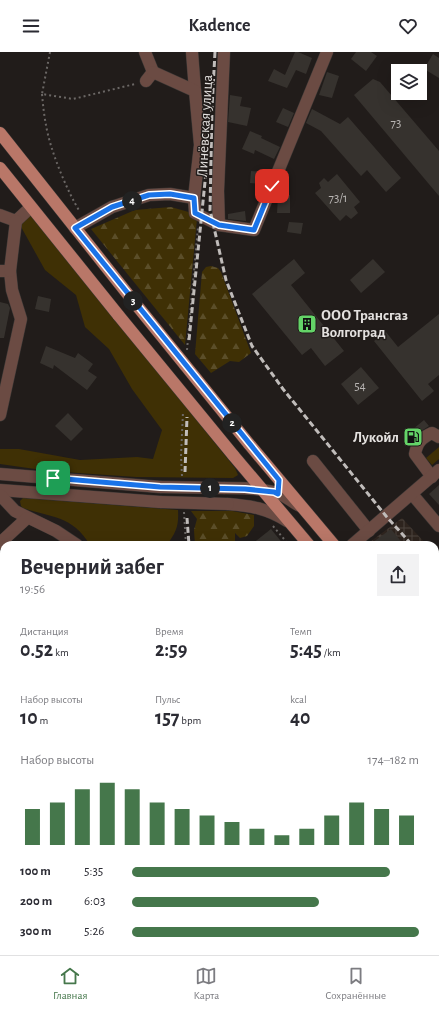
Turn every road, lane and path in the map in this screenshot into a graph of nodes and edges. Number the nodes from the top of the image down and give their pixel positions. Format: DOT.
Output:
graph roads {
  1 [pos="50,52"];
  2 [pos="145,52"];
  3 [pos="192,52"];
  4 [pos="224,52"];
  5 [pos="327,52"];
  6 [pos="150,76"];
  7 [pos="195,91"];
  8 [pos="42,94"];
  9 [pos="0,133"];
  10 [pos="0,168"];
  11 [pos="194,198"];
  12 [pos="31,207"];
  13 [pos="0,215"];
  14 [pos="16,221"];
  15 [pos="87,222"];
  16 [pos="219,225"];
  17 [pos="75,228"];
  18 [pos="5,271"];
  19 [pos="0,415"];
  20 [pos="439,437"];
  21 [pos="313,461"];
  22 [pos="246,470"];
  23 [pos="0,474"];
  24 [pos="435,474"];
  25 [pos="279,480"];
  26 [pos="230,488"];
  27 [pos="0,490"];
  28 [pos="264,491"];
  29 [pos="412,494"];
  30 [pos="0,495"];
  31 [pos="275,498"];
  32 [pos="262,508"];
  33 [pos="302,508"];
  34 [pos="26,518"];
  35 [pos="270,522"];
  36 [pos="291,524"];
  37 [pos="439,526"];
  38 [pos="369,531"];
  39 [pos="2,541"];
  40 [pos="72,541"];
  41 [pos="286,541"];
  42 [pos="306,541"];
  43 [pos="331,541"];
  44 [pos="357,541"];
  1 -- 8 [label="path"];
  2 -- 6 [label="street"];
  3 -- 7 [label="street, Линёвская улица"];
  4 -- 16 [label="street, Линёвская улица"];
  5 -- 16 [label="street"];
  6 -- 7 [label="street"];
  6 -- 8 [label="path"];
  7 -- 11 [label="street, Линёвская улица"];
  8 -- 15 [label="path"];
  9 -- 17 [label="main road"];
  10 -- 12 [label="main road"];
  11 -- 15 [label="street"];
  11 -- 16 [label="street"];
  12 -- 14 [label="street"];
  12 -- 22 [label="main road, bridge"];
  13 -- 14 [label="street"];
  14 -- 18 [label="street"];
  15 -- 17 [label="street"];
  17 -- 25 [label="main road, bridge"];
  18 -- 19 [label="street"];
  20 -- 24 [label="street"];
  21 -- 38 [label="street"];
  22 -- 26 [label="street"];
  22 -- 28 [label="main road"];
  23 -- 26 [label="street, bridge"];
  24 -- 29 [label="street"];
  25 -- 31 [label="street"];
  25 -- 33 [label="main road"];
  26 -- 28 [label="street"];
  27 -- 32 [label="street, bridge"];
  28 -- 31 [label="main road"];
  29 -- 37 [label="street"];
  29 -- 38 [label="street"];
  30 -- 34 [label="street"];
  31 -- 32 [label="street"];
  31 -- 33 [label="street"];
  31 -- 36 [label="main road"];
  32 -- 36 [label="street"];
  33 -- 43 [label="main road"];
  34 -- 39 [label="street"];
  34 -- 40 [label="street"];
  35 -- 41 [label="path"];
  36 -- 42 [label="main road"];
  38 -- 44 [label="street"];
}
